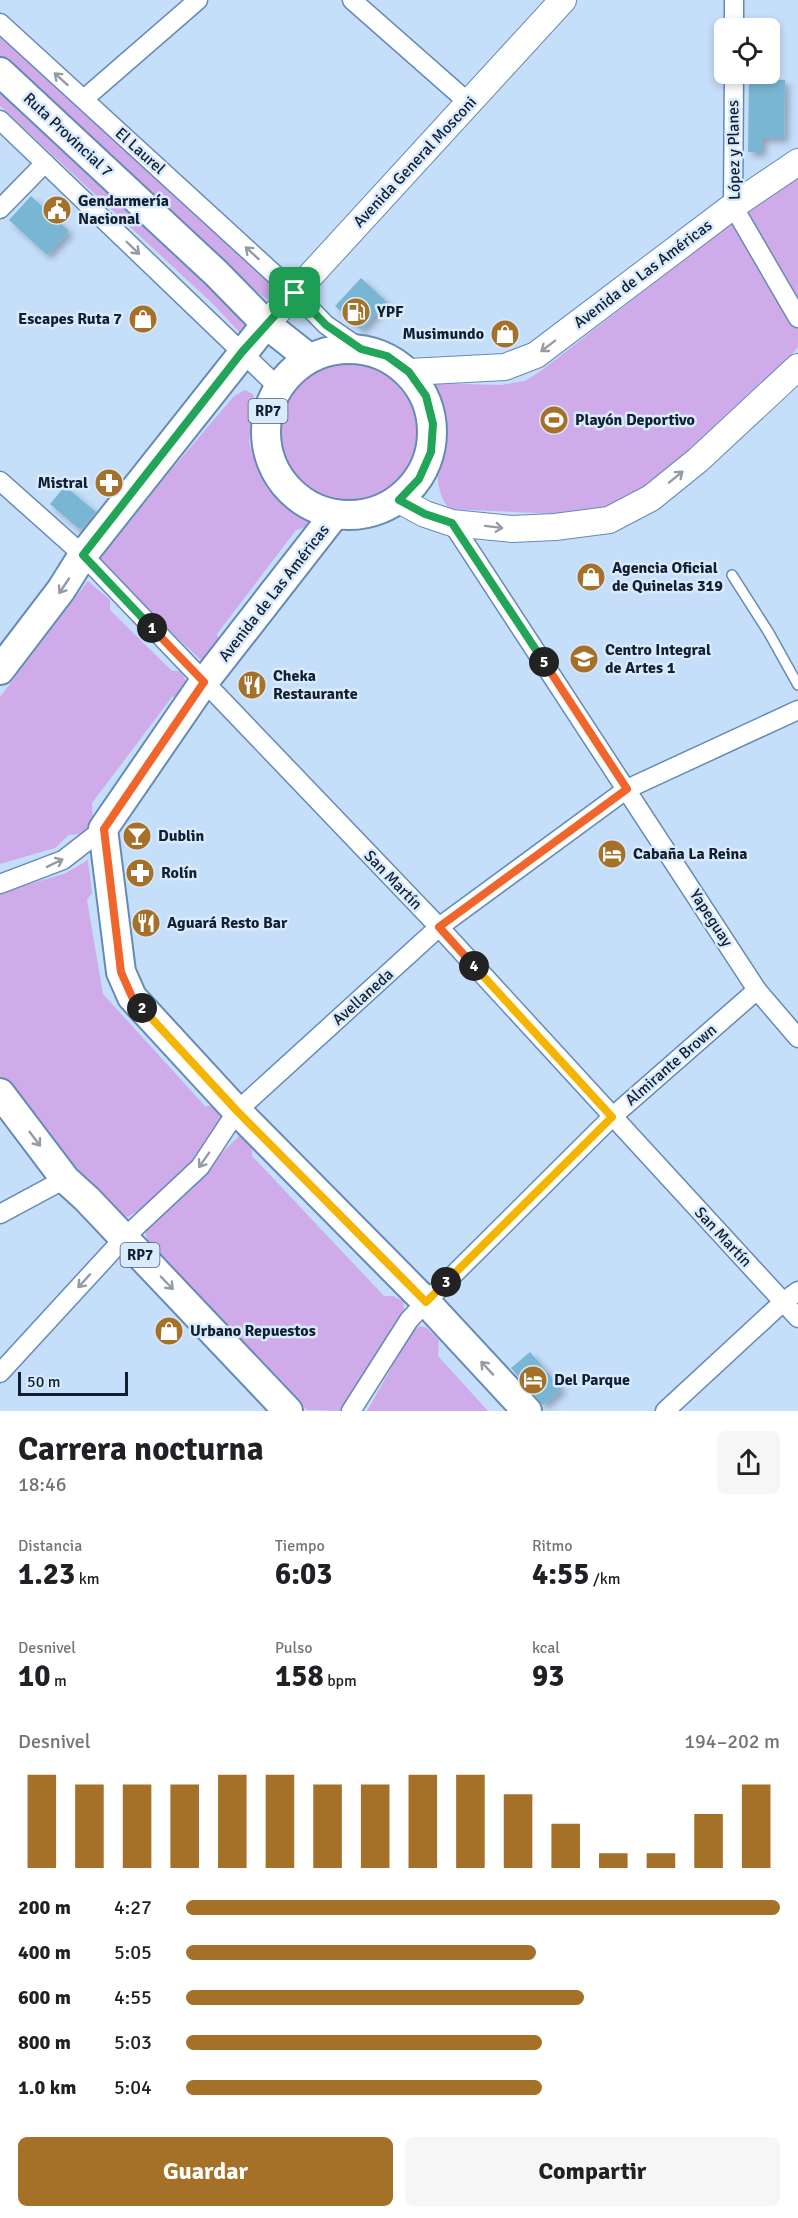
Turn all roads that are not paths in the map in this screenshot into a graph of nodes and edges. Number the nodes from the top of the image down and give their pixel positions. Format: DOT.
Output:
graph roads {
  1 [pos="198,0"];
  2 [pos="352,0"];
  3 [pos="563,0"];
  4 [pos="734,0"];
  5 [pos="734,18"];
  6 [pos="0,23"];
  7 [pos="0,72"];
  8 [pos="734,84"];
  9 [pos="84,99"];
  10 [pos="470,104"];
  11 [pos="0,120"];
  12 [pos="798,162"];
  13 [pos="45,163"];
  14 [pos="734,206"];
  15 [pos="0,209"];
  16 [pos="295,293"];
  17 [pos="798,318"];
  18 [pos="266,324"];
  19 [pos="361,349"];
  20 [pos="242,352"];
  21 [pos="309,358"];
  22 [pos="798,367"];
  23 [pos="409,372"];
  24 [pos="280,385"];
  25 [pos="0,481"];
  26 [pos="399,500"];
  27 [pos="335,514"];
  28 [pos="452,523"];
  29 [pos="83,555"];
  30 [pos="732,575"];
  31 [pos="0,670"];
  32 [pos="204,682"];
  33 [pos="798,685"];
  34 [pos="798,710"];
  35 [pos="627,789"];
  36 [pos="104,829"];
  37 [pos="0,884"];
  38 [pos="439,927"];
  39 [pos="757,990"];
  40 [pos="798,1038"];
  41 [pos="0,1093"];
  42 [pos="237,1111"];
  43 [pos="612,1117"];
  44 [pos="65,1179"];
  45 [pos="0,1214"];
  46 [pos="124,1238"];
  47 [pos="798,1291"];
  48 [pos="426,1302"];
  49 [pos="783,1302"];
  50 [pos="798,1318"];
  51 [pos="0,1373"];
  52 [pos="288,1411"];
  53 [pos="351,1411"];
  54 [pos="527,1411"];
  55 [pos="665,1411"];
  1 -- 9 [label="street"];
  2 -- 10 [label="street"];
  3 -- 10 [label="main road, Avenida General Mosconi"];
  4 -- 5 [label="street"];
  9 -- 6 [label="street, El Laurel, one-way"];
  7 -- 18 [label="main road, Ruta Provincial 7 / RP7"];
  8 -- 14 [label="street, López y Planes"];
  16 -- 9 [label="street, El Laurel, one-way"];
  10 -- 16 [label="main road, Avenida General Mosconi"];
  11 -- 13 [label="street"];
  12 -- 14 [label="main road, Avenida de Las Américas"];
  13 -- 15 [label="street"];
  13 -- 20 [label="street, one-way"];
  14 -- 17 [label="street, López y Planes"];
  14 -- 23 [label="main road, Avenida de Las Américas, one-way"];
  16 -- 18 [label="main road, Avenida General Mosconi"];
  16 -- 19 [label="street, El Laurel"];
  18 -- 20 [label="main road"];
  18 -- 21 [label="main road, Ruta Provincial 7 / RP7"];
  18 -- 24 [label="main road, Ruta Provincial 7 / RP7"];
  19 -- 21 [label="main road, RP7"];
  19 -- 23 [label="main road, RP7"];
  20 -- 24 [label="street"];
  20 -- 29 [label="main road"];
  21 -- 24 [label="main road, RP7"];
  28 -- 22 [label="main road, one-way"];
  23 -- 26 [label="main road, RP7"];
  24 -- 27 [label="main road, RP7"];
  25 -- 29 [label="street, San Martín"];
  26 -- 27 [label="main road, RP7"];
  26 -- 28 [label="main road"];
  27 -- 32 [label="main road, Avenida de Las Américas"];
  28 -- 35 [label="street, Yapeguay"];
  29 -- 31 [label="main road, one-way"];
  29 -- 32 [label="street, San Martín"];
  30 -- 33 [label="lane"];
  32 -- 36 [label="main road, Avenida de Las Américas"];
  32 -- 38 [label="street, San Martín"];
  34 -- 35 [label="street, Avellaneda"];
  35 -- 38 [label="street, Avellaneda"];
  35 -- 39 [label="street, Yapeguay"];
  37 -- 36 [label="street, one-way"];
  36 -- 42 [label="main road"];
  38 -- 42 [label="street, Avellaneda"];
  38 -- 43 [label="street, San Martín"];
  39 -- 40 [label="street, Yapeguay"];
  39 -- 43 [label="street, Almirante Brown"];
  41 -- 44 [label="main road, RP7, one-way"];
  42 -- 46 [label="street, Avellaneda, one-way"];
  42 -- 48 [label="main road"];
  43 -- 48 [label="street, Almirante Brown"];
  43 -- 49 [label="street, San Martín"];
  44 -- 45 [label="street"];
  44 -- 46 [label="main road, RP7"];
  46 -- 51 [label="street, Avellaneda, one-way"];
  46 -- 52 [label="main road, RP7, one-way"];
  47 -- 49 [label="street"];
  48 -- 53 [label="street, Almirante Brown"];
  54 -- 48 [label="main road, one-way"];
  49 -- 50 [label="street, San Martín"];
  49 -- 55 [label="street"];
}
